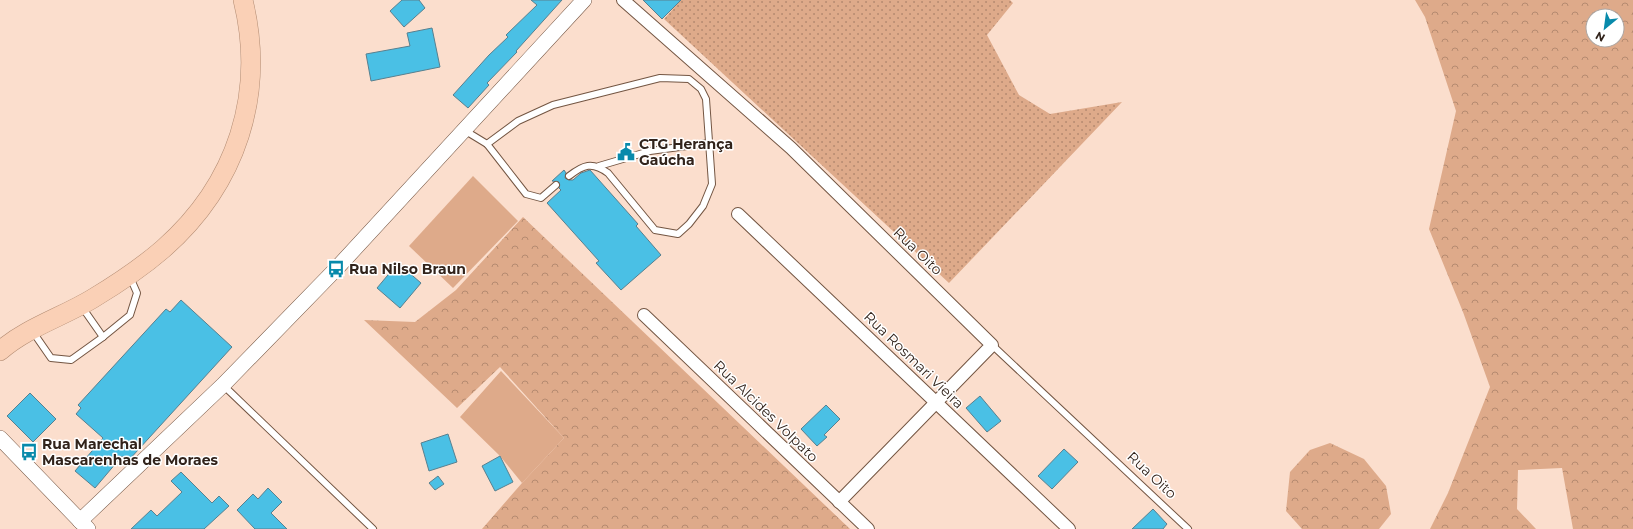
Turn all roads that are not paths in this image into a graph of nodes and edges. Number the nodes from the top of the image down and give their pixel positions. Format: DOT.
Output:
graph roads {
  1 [pos="243,0"];
  2 [pos="584,0"];
  3 [pos="623,0"];
  4 [pos="464,130"];
  5 [pos="709,143"];
  6 [pos="487,144"];
  7 [pos="598,166"];
  8 [pos="569,176"];
  9 [pos="556,185"];
  10 [pos="738,214"];
  11 [pos="129,276"];
  12 [pos="81,305"];
  13 [pos="644,315"];
  14 [pos="32,331"];
  15 [pos="103,337"];
  16 [pos="5,343"];
  17 [pos="992,345"];
  18 [pos="223,385"];
  19 [pos="936,402"];
  20 [pos="0,438"];
  21 [pos="839,502"];
  22 [pos="84,525"];
  23 [pos="373,529"];
  24 [pos="868,529"];
  25 [pos="1069,529"];
  26 [pos="1188,529"];
  1 -- 11 [label="highway"];
  2 -- 4 [label="street"];
  3 -- 17 [label="street, Rua Oito"];
  4 -- 6 [label="lane"];
  4 -- 18 [label="street"];
  5 -- 6 [label="lane"];
  5 -- 7 [label="lane"];
  5 -- 7 [label="lane"];
  6 -- 9 [label="lane"];
  7 -- 8 [label="lane"];
  10 -- 19 [label="street, Rua Rosmari Vieira"];
  11 -- 12 [label="highway"];
  11 -- 15 [label="lane"];
  12 -- 14 [label="highway"];
  12 -- 15 [label="lane"];
  13 -- 21 [label="street, Rua Alcides Volpato"];
  14 -- 15 [label="lane"];
  14 -- 16 [label="highway"];
  17 -- 19 [label="street"];
  17 -- 26 [label="lane, Rua Oito"];
  18 -- 22 [label="street"];
  18 -- 23 [label="lane"];
  19 -- 21 [label="street"];
  19 -- 25 [label="street, Rua Rosmari Vieira"];
  20 -- 22 [label="street"];
  21 -- 24 [label="street, Rua Alcides Volpato"];
}
